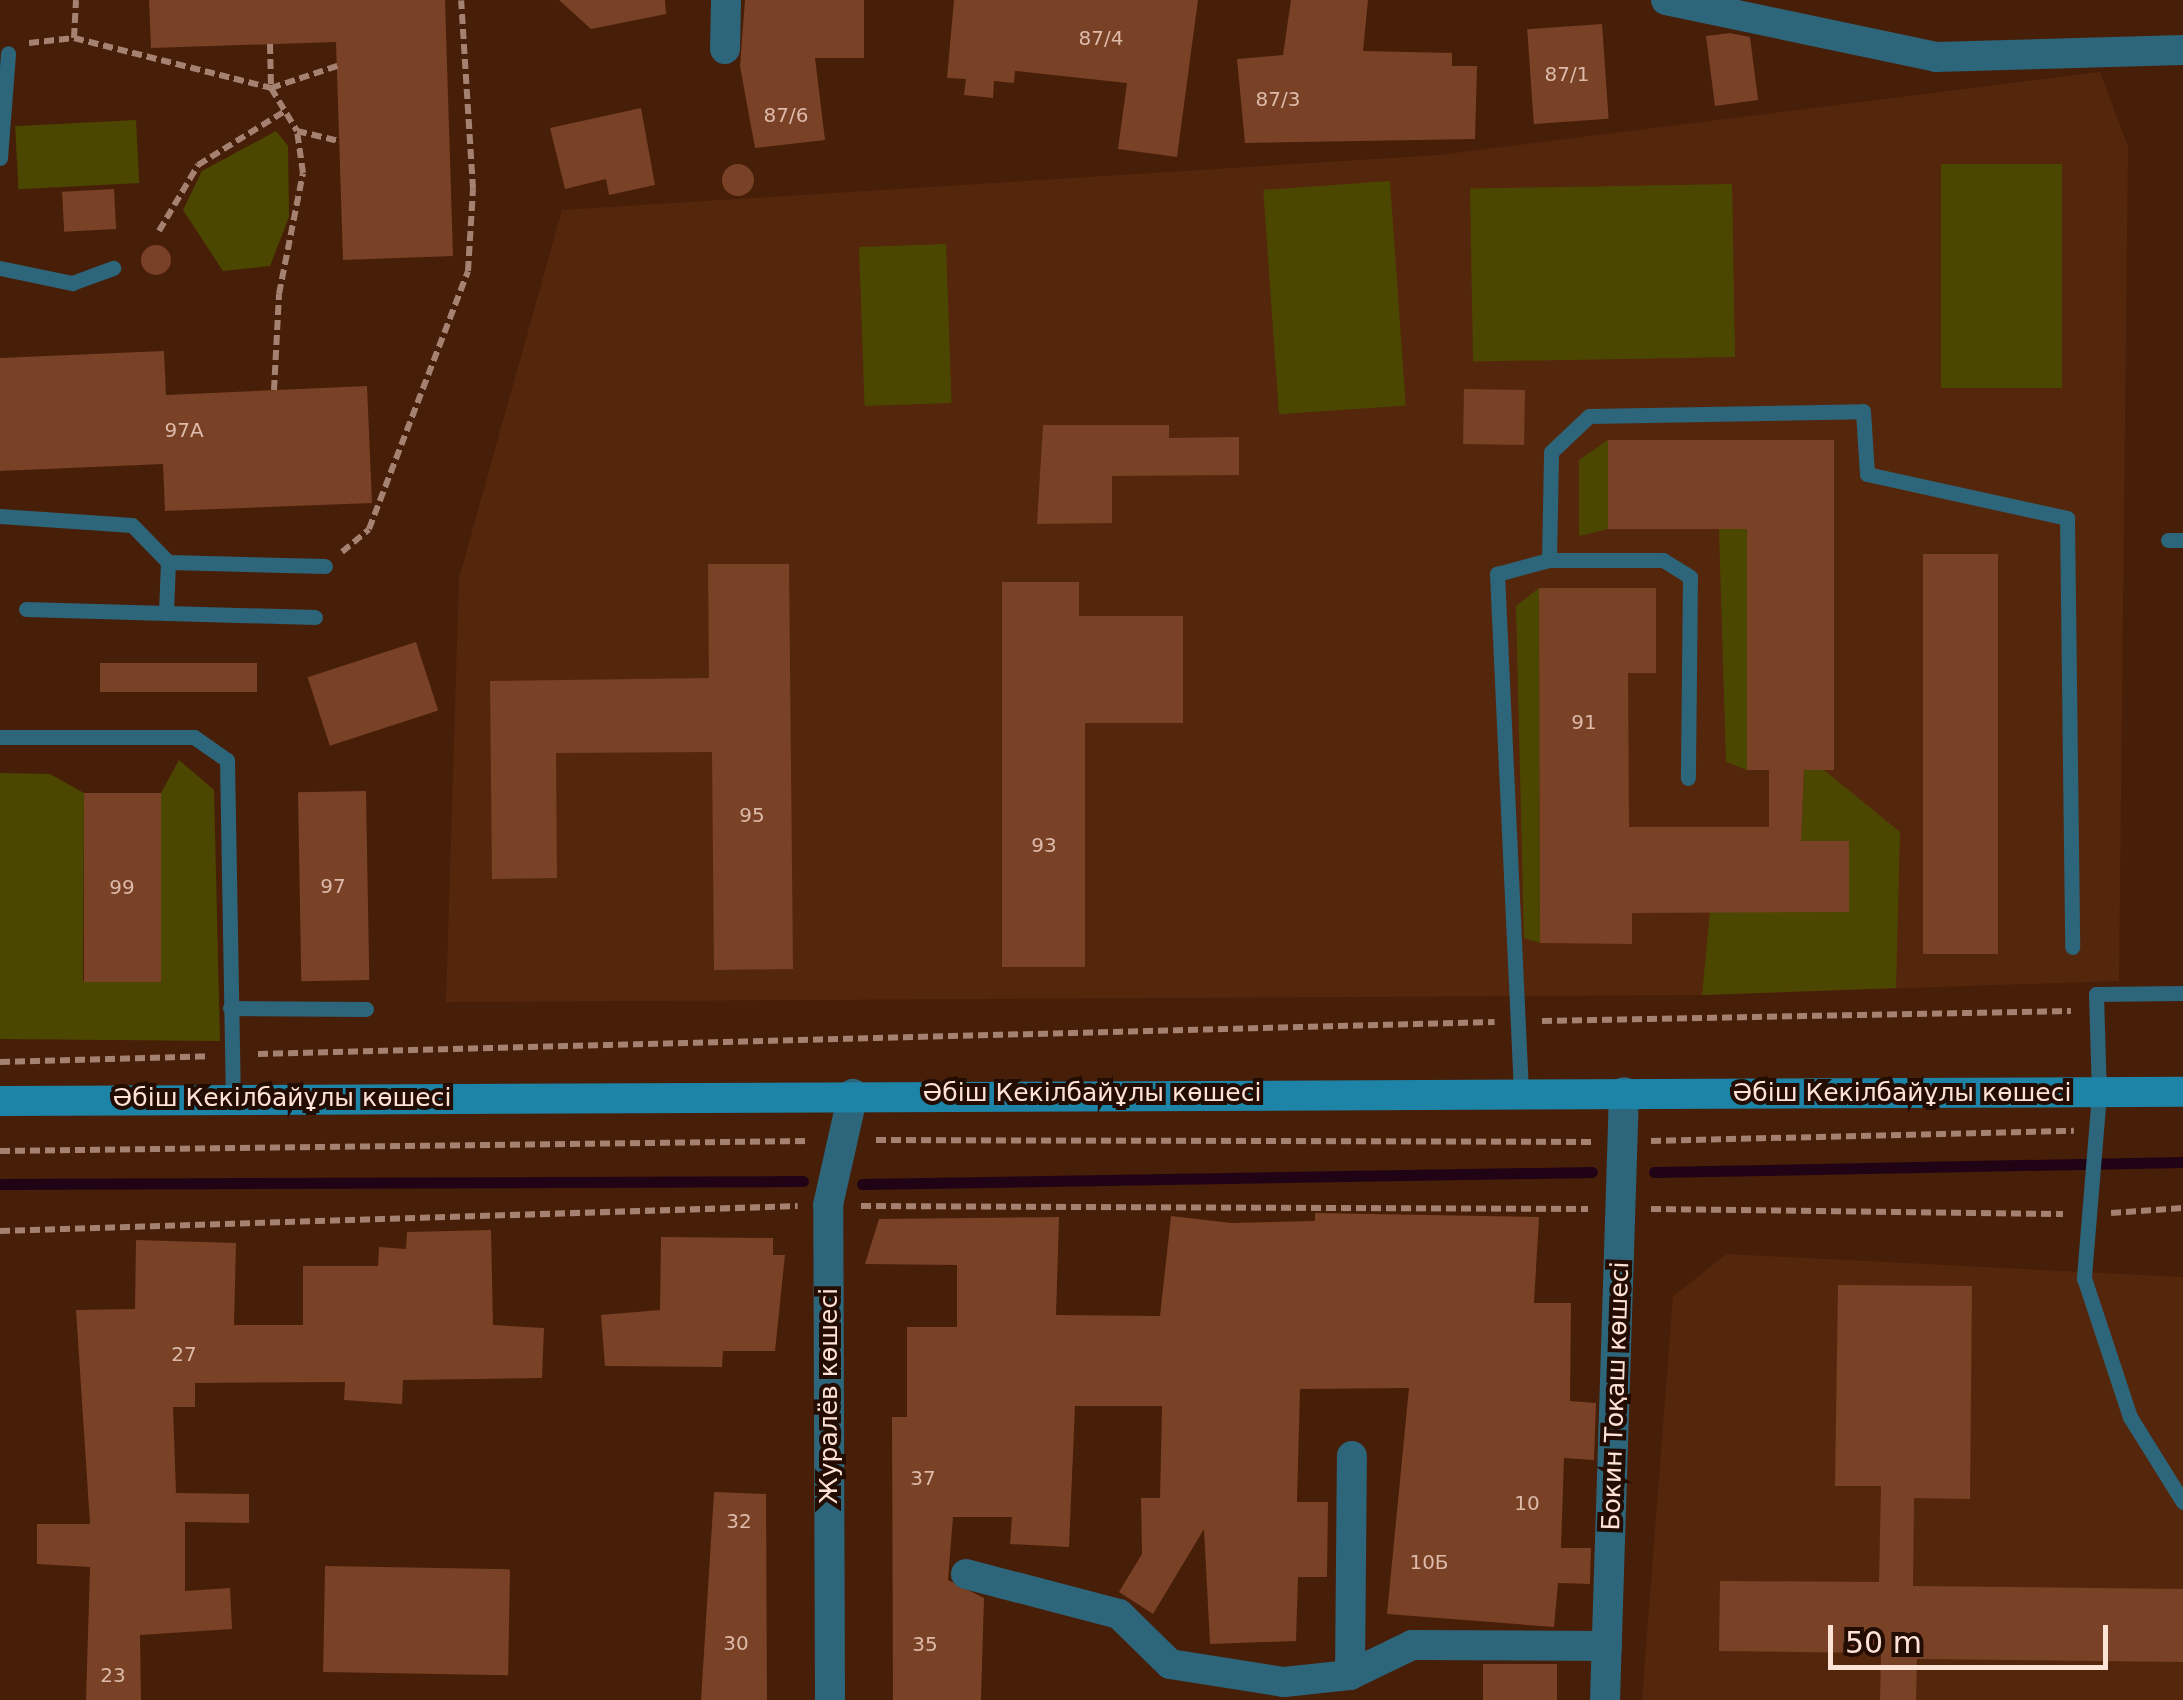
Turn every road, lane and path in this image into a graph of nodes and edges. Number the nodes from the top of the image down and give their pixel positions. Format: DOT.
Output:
graph roads {
  1 [pos="76,0"];
  2 [pos="461,0"];
  3 [pos="726,0"];
  4 [pos="1666,0"];
  5 [pos="74,38"];
  6 [pos="270,44"];
  7 [pos="725,50"];
  8 [pos="2183,50"];
  9 [pos="8,53"];
  10 [pos="337,66"];
  11 [pos="270,88"];
  12 [pos="285,111"];
  13 [pos="297,131"];
  14 [pos="339,140"];
  15 [pos="0,158"];
  16 [pos="159,230"];
  17 [pos="0,268"];
  18 [pos="113,268"];
  19 [pos="274,390"];
  20 [pos="0,516"];
  21 [pos="1549,560"];
  22 [pos="168,562"];
  23 [pos="325,566"];
  24 [pos="26,609"];
  25 [pos="166,613"];
  26 [pos="315,617"];
  27 [pos="0,737"];
  28 [pos="1688,778"];
  29 [pos="2072,947"];
  30 [pos="2183,994"];
  31 [pos="230,1008"];
  32 [pos="366,1009"];
  33 [pos="1537,1021"];
  34 [pos="1517,1022"];
  35 [pos="2072,1028"];
  36 [pos="230,1055"];
  37 [pos="0,1062"];
  38 [pos="1521,1092"];
  39 [pos="1624,1092"];
  40 [pos="2183,1092"];
  41 [pos="853,1094"];
  42 [pos="2099,1094"];
  43 [pos="233,1099"];
  44 [pos="0,1100"];
  45 [pos="2093,1139"];
  46 [pos="843,1140"];
  47 [pos="1623,1142"];
  48 [pos="0,1151"];
  49 [pos="828,1206"];
  50 [pos="2183,1208"];
  51 [pos="1622,1209"];
  52 [pos="2086,1214"];
  53 [pos="0,1230"];
  54 [pos="1352,1456"];
  55 [pos="2183,1502"];
  56 [pos="966,1574"];
  57 [pos="1607,1646"];
  58 [pos="1350,1675"];
  59 [pos="830,1700"];
  60 [pos="1605,1700"];
  1 -- 5 [label="path"];
  2 -- 23 [label="path"];
  3 -- 7 [label="street"];
  4 -- 8 [label="street"];
  5 -- 9 [label="path"];
  5 -- 11 [label="path"];
  6 -- 11 [label="path"];
  9 -- 15 [label="lane"];
  10 -- 11 [label="path"];
  11 -- 12 [label="path"];
  12 -- 13 [label="path"];
  12 -- 16 [label="path"];
  13 -- 14 [label="path"];
  13 -- 19 [label="path"];
  17 -- 18 [label="lane"];
  20 -- 22 [label="lane"];
  21 -- 28 [label="lane"];
  21 -- 29 [label="lane"];
  21 -- 38 [label="lane"];
  22 -- 23 [label="lane"];
  22 -- 25 [label="lane"];
  24 -- 25 [label="lane"];
  25 -- 26 [label="lane"];
  27 -- 31 [label="lane"];
  30 -- 42 [label="lane"];
  31 -- 32 [label="lane"];
  31 -- 36 [label="lane"];
  33 -- 35 [label="path"];
  34 -- 36 [label="path"];
  36 -- 37 [label="path"];
  36 -- 43 [label="lane"];
  38 -- 39 [label="street, Әбіш Кекілбайұлы көшесі"];
  38 -- 41 [label="street, Әбіш Кекілбайұлы көшесі"];
  39 -- 42 [label="street, Әбіш Кекілбайұлы көшесі"];
  39 -- 47 [label="street, Бокин Тоқаш көшесі"];
  40 -- 42 [label="street, Әбіш Кекілбайұлы көшесі"];
  41 -- 43 [label="street, Әбіш Кекілбайұлы көшесі"];
  41 -- 46 [label="street, Журалёв көшесі"];
  42 -- 45 [label="lane"];
  43 -- 44 [label="street, Әбіш Кекілбайұлы көшесі"];
  45 -- 47 [label="path"];
  45 -- 52 [label="lane"];
  46 -- 47 [label="path"];
  46 -- 48 [label="path"];
  46 -- 49 [label="street, Журалёв көшесі"];
  47 -- 51 [label="street, Бокин Тоқаш көшесі"];
  49 -- 51 [label="path"];
  49 -- 53 [label="path"];
  49 -- 59 [label="street, Журалёв көшесі"];
  50 -- 52 [label="path"];
  51 -- 52 [label="path"];
  51 -- 57 [label="street, Бокин Тоқаш көшесі"];
  52 -- 55 [label="lane"];
  54 -- 58 [label="street"];
  56 -- 58 [label="street"];
  57 -- 58 [label="street"];
  57 -- 60 [label="street, Бокин Тоқаш көшесі"];
}
